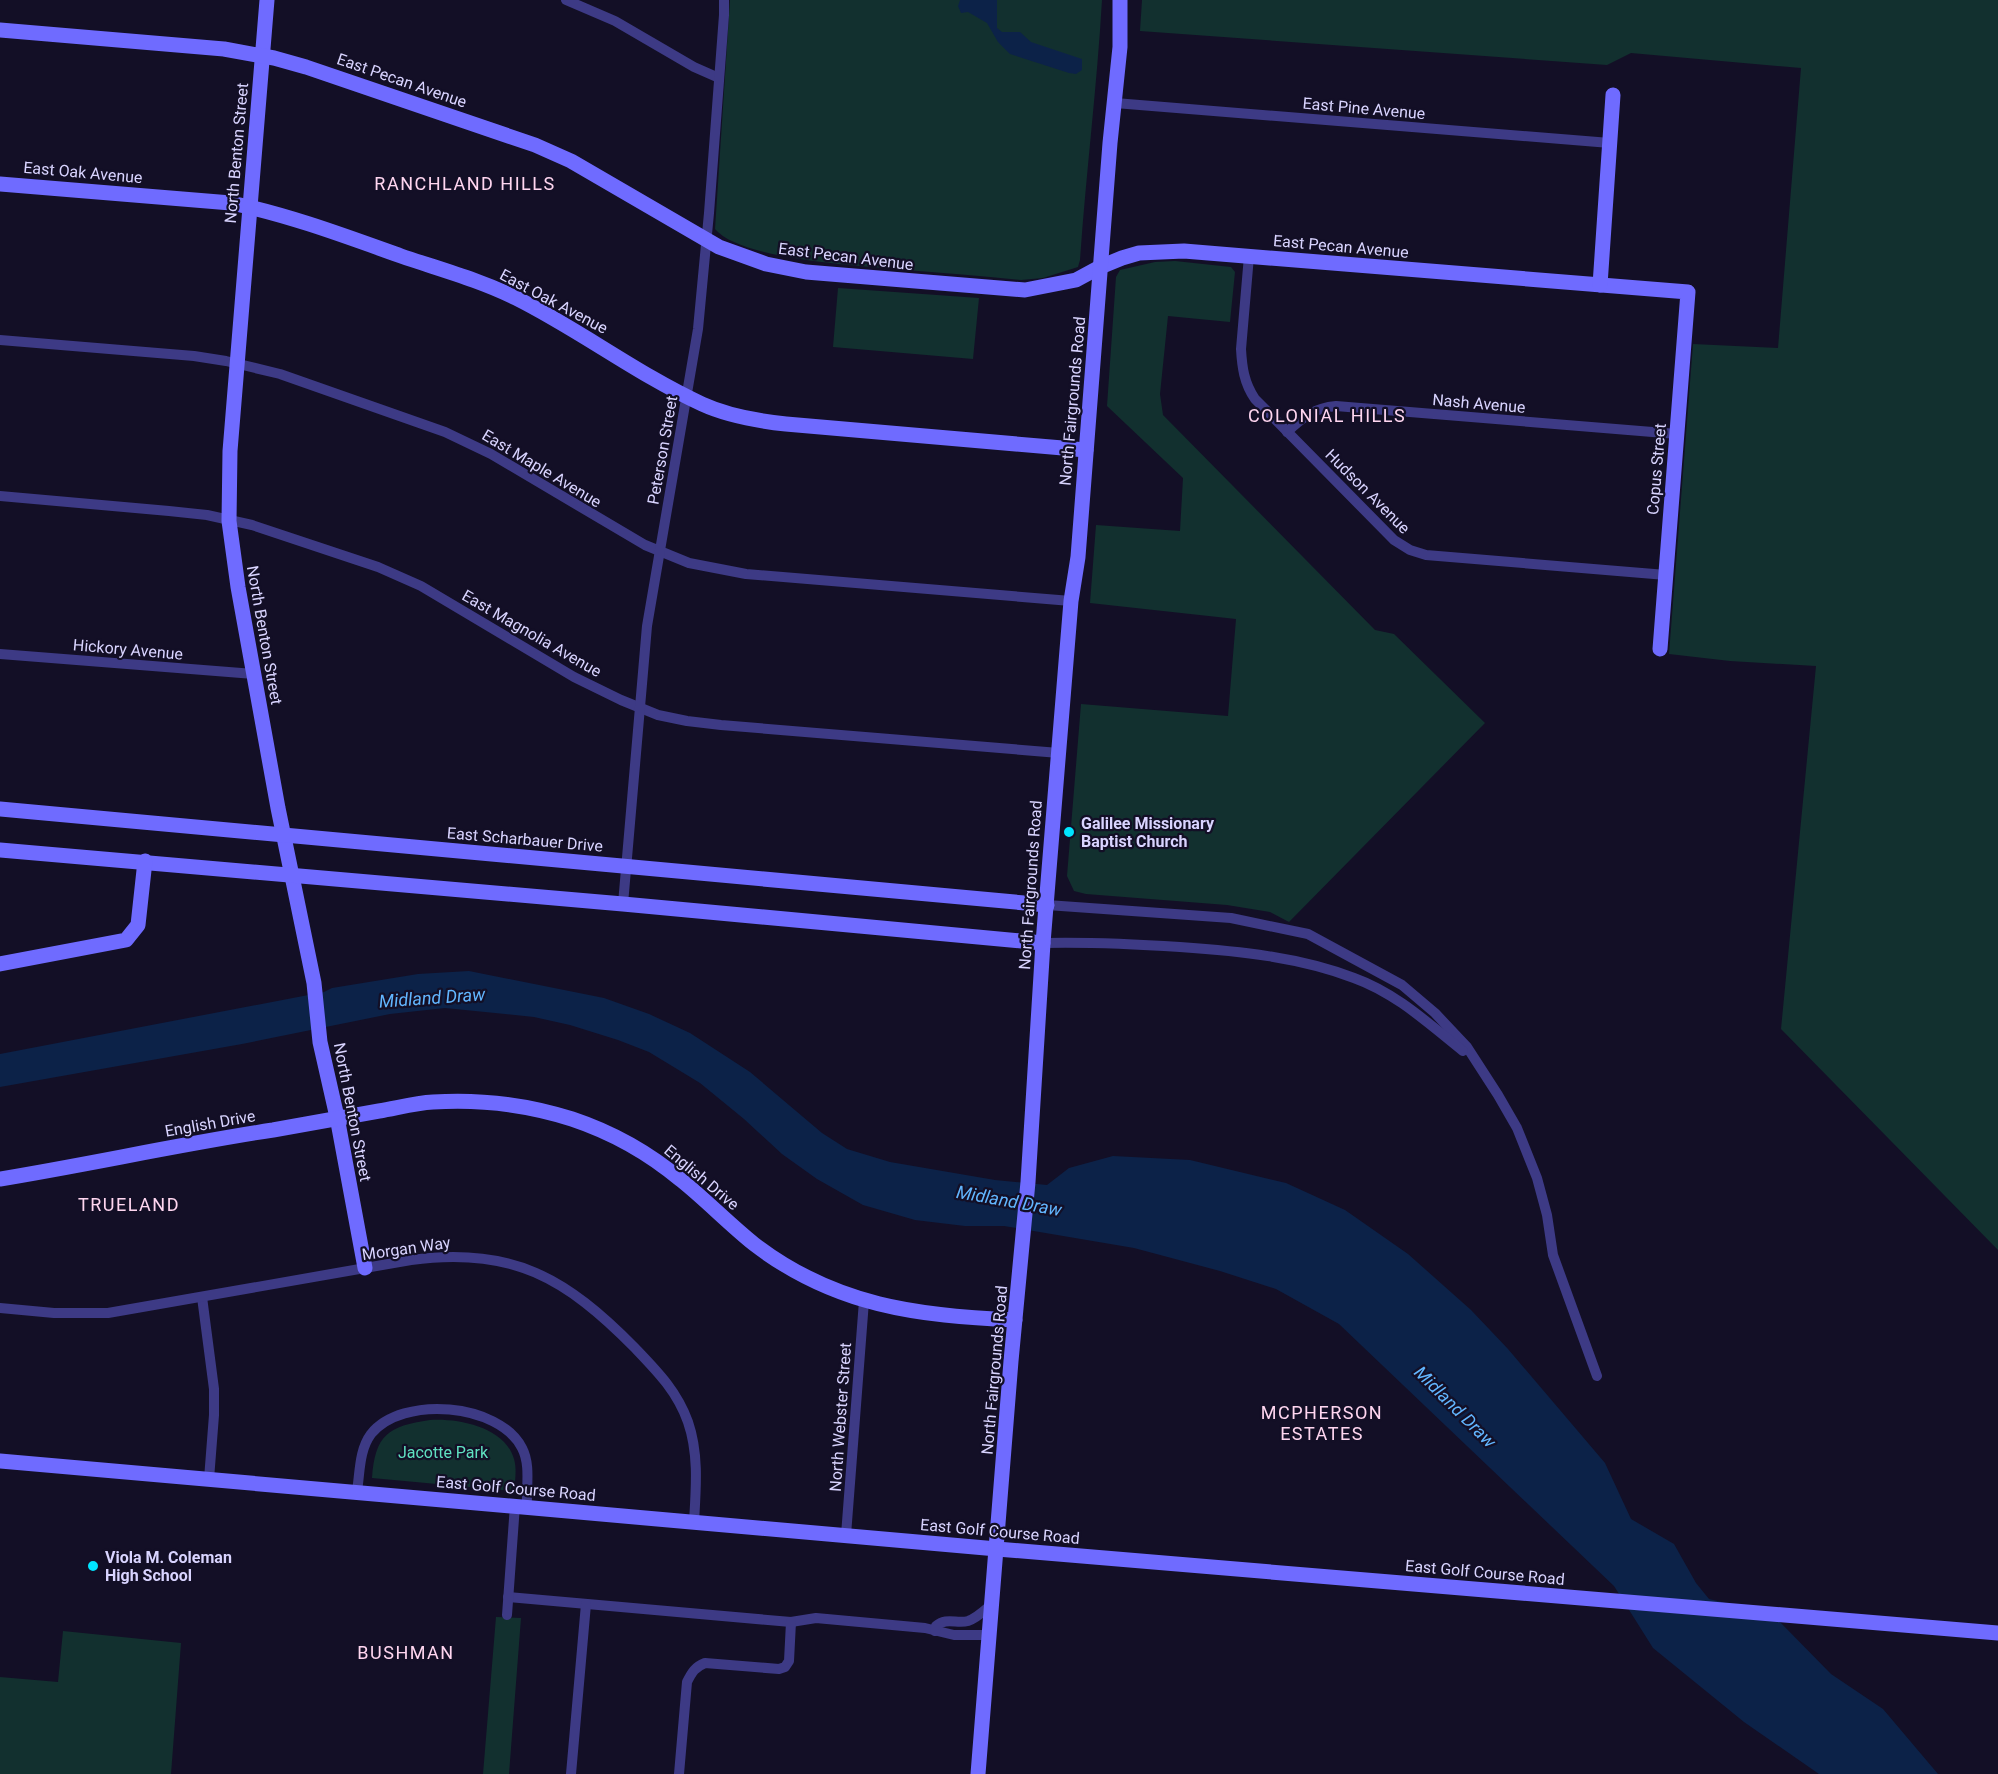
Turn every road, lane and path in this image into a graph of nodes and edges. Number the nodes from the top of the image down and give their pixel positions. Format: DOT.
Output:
graph roads {
  1 [pos="267,0"];
  2 [pos="566,0"];
  3 [pos="724,0"];
  4 [pos="1120,0"];
  5 [pos="0,30"];
  6 [pos="263,56"];
  7 [pos="719,78"];
  8 [pos="1613,95"];
  9 [pos="1115,103"];
  10 [pos="1610,143"];
  11 [pos="0,184"];
  12 [pos="250,207"];
  13 [pos="707,240"];
  14 [pos="1249,256"];
  15 [pos="1100,267"];
  16 [pos="1600,285"];
  17 [pos="1688,292"];
  18 [pos="0,340"];
  19 [pos="237,363"];
  20 [pos="687,396"];
  21 [pos="1287,432"];
  22 [pos="1677,434"];
  23 [pos="1086,450"];
  24 [pos="0,496"];
  25 [pos="229,520"];
  26 [pos="658,551"];
  27 [pos="1666,575"];
  28 [pos="1071,601"];
  29 [pos="1660,649"];
  30 [pos="0,654"];
  31 [pos="254,674"];
  32 [pos="640,708"];
  33 [pos="1059,753"];
  34 [pos="0,809"];
  35 [pos="284,835"];
  36 [pos="0,850"];
  37 [pos="145,861"];
  38 [pos="627,866"];
  39 [pos="292,875"];
  40 [pos="624,904"];
  41 [pos="1047,905"];
  42 [pos="1043,943"];
  43 [pos="0,964"];
  44 [pos="1476,1060"];
  45 [pos="337,1117"];
  46 [pos="0,1179"];
  47 [pos="365,1268"];
  48 [pos="202,1298"];
  49 [pos="864,1301"];
  50 [pos="0,1308"];
  51 [pos="1016,1320"];
  52 [pos="1598,1376"];
  53 [pos="0,1461"];
  54 [pos="209,1479"];
  55 [pos="357,1491"];
  56 [pos="521,1506"];
  57 [pos="694,1522"];
  58 [pos="846,1535"];
  59 [pos="997,1549"];
  60 [pos="508,1597"];
  61 [pos="586,1604"];
  62 [pos="992,1604"];
  63 [pos="507,1615"];
  64 [pos="791,1622"];
  65 [pos="935,1631"];
  66 [pos="1998,1633"];
  67 [pos="990,1635"];
  68 [pos="571,1774"];
  69 [pos="679,1774"];
  70 [pos="978,1774"];
  1 -- 6 [label="street, North Benton Street"];
  2 -- 7 [label="street"];
  3 -- 7 [label="street, Peterson Street"];
  4 -- 9 [label="street, North Fairgrounds Road"];
  5 -- 6 [label="street, East Pecan Avenue"];
  6 -- 12 [label="street, North Benton Street"];
  6 -- 13 [label="street, East Pecan Avenue"];
  7 -- 13 [label="street, Peterson Street"];
  8 -- 10 [label="street"];
  9 -- 10 [label="street, East Pine Avenue"];
  9 -- 15 [label="street, North Fairgrounds Road"];
  10 -- 16 [label="street"];
  11 -- 12 [label="street, East Oak Avenue"];
  12 -- 19 [label="street, North Benton Street"];
  12 -- 20 [label="street, East Oak Avenue"];
  13 -- 15 [label="street, East Pecan Avenue"];
  13 -- 20 [label="street, Peterson Street"];
  14 -- 15 [label="street, East Pecan Avenue"];
  14 -- 16 [label="street, East Pecan Avenue"];
  14 -- 21 [label="street, Hudson Avenue"];
  15 -- 23 [label="street, North Fairgrounds Road"];
  16 -- 17 [label="street, East Pecan Avenue"];
  17 -- 22 [label="street, Copus Street"];
  18 -- 19 [label="street, East Maple Avenue"];
  19 -- 25 [label="street, North Benton Street"];
  19 -- 26 [label="street, East Maple Avenue"];
  20 -- 23 [label="street, East Oak Avenue"];
  20 -- 26 [label="street, Peterson Street"];
  21 -- 22 [label="street, Nash Avenue"];
  21 -- 27 [label="street, Hudson Avenue"];
  22 -- 27 [label="street, Copus Street"];
  23 -- 28 [label="street, North Fairgrounds Road"];
  24 -- 25 [label="street, East Magnolia Avenue"];
  25 -- 31 [label="street, North Benton Street"];
  25 -- 32 [label="street, East Magnolia Avenue"];
  26 -- 28 [label="street, East Maple Avenue"];
  26 -- 32 [label="street, Peterson Street"];
  27 -- 29 [label="street, Copus Street"];
  28 -- 33 [label="street, North Fairgrounds Road"];
  30 -- 31 [label="street, Hickory Avenue"];
  31 -- 35 [label="street, North Benton Street"];
  32 -- 33 [label="street, East Magnolia Avenue"];
  32 -- 38 [label="street, Peterson Street"];
  33 -- 41 [label="street, North Fairgrounds Road"];
  34 -- 35 [label="street, East Scharbauer Drive"];
  35 -- 38 [label="street, East Scharbauer Drive"];
  35 -- 39 [label="street, North Benton Street"];
  36 -- 37 [label="street"];
  37 -- 39 [label="street"];
  37 -- 43 [label="street"];
  38 -- 40 [label="street, Peterson Street"];
  38 -- 41 [label="street, East Scharbauer Drive"];
  39 -- 40 [label="street"];
  39 -- 45 [label="street, North Benton Street"];
  40 -- 42 [label="street"];
  41 -- 42 [label="street, North Fairgrounds Road"];
  41 -- 44 [label="street"];
  42 -- 44 [label="street"];
  42 -- 51 [label="street, North Fairgrounds Road"];
  44 -- 52 [label="street"];
  45 -- 46 [label="street, English Drive"];
  45 -- 47 [label="street, North Benton Street"];
  45 -- 49 [label="street, English Drive"];
  47 -- 48 [label="street, Morgan Way"];
  47 -- 57 [label="street, Morgan Way"];
  48 -- 50 [label="street, Morgan Way"];
  48 -- 54 [label="street"];
  49 -- 51 [label="street, English Drive"];
  49 -- 58 [label="street, North Webster Street"];
  51 -- 59 [label="street, North Fairgrounds Road"];
  53 -- 54 [label="street, East Golf Course Road"];
  54 -- 55 [label="street, East Golf Course Road"];
  55 -- 56 [label="street, East Golf Course Road"];
  55 -- 56 [label="street"];
  56 -- 57 [label="street, East Golf Course Road"];
  56 -- 60 [label="street"];
  57 -- 58 [label="street, East Golf Course Road"];
  58 -- 59 [label="street, East Golf Course Road"];
  59 -- 62 [label="street, North Fairgrounds Road"];
  59 -- 66 [label="street, East Golf Course Road"];
  60 -- 61 [label="street"];
  60 -- 63 [label="street"];
  61 -- 64 [label="street"];
  61 -- 68 [label="street"];
  62 -- 65 [label="street"];
  62 -- 67 [label="street, North Fairgrounds Road"];
  64 -- 65 [label="street"];
  64 -- 69 [label="street"];
  65 -- 67 [label="street"];
  67 -- 70 [label="street, North Fairgrounds Road"];
}
